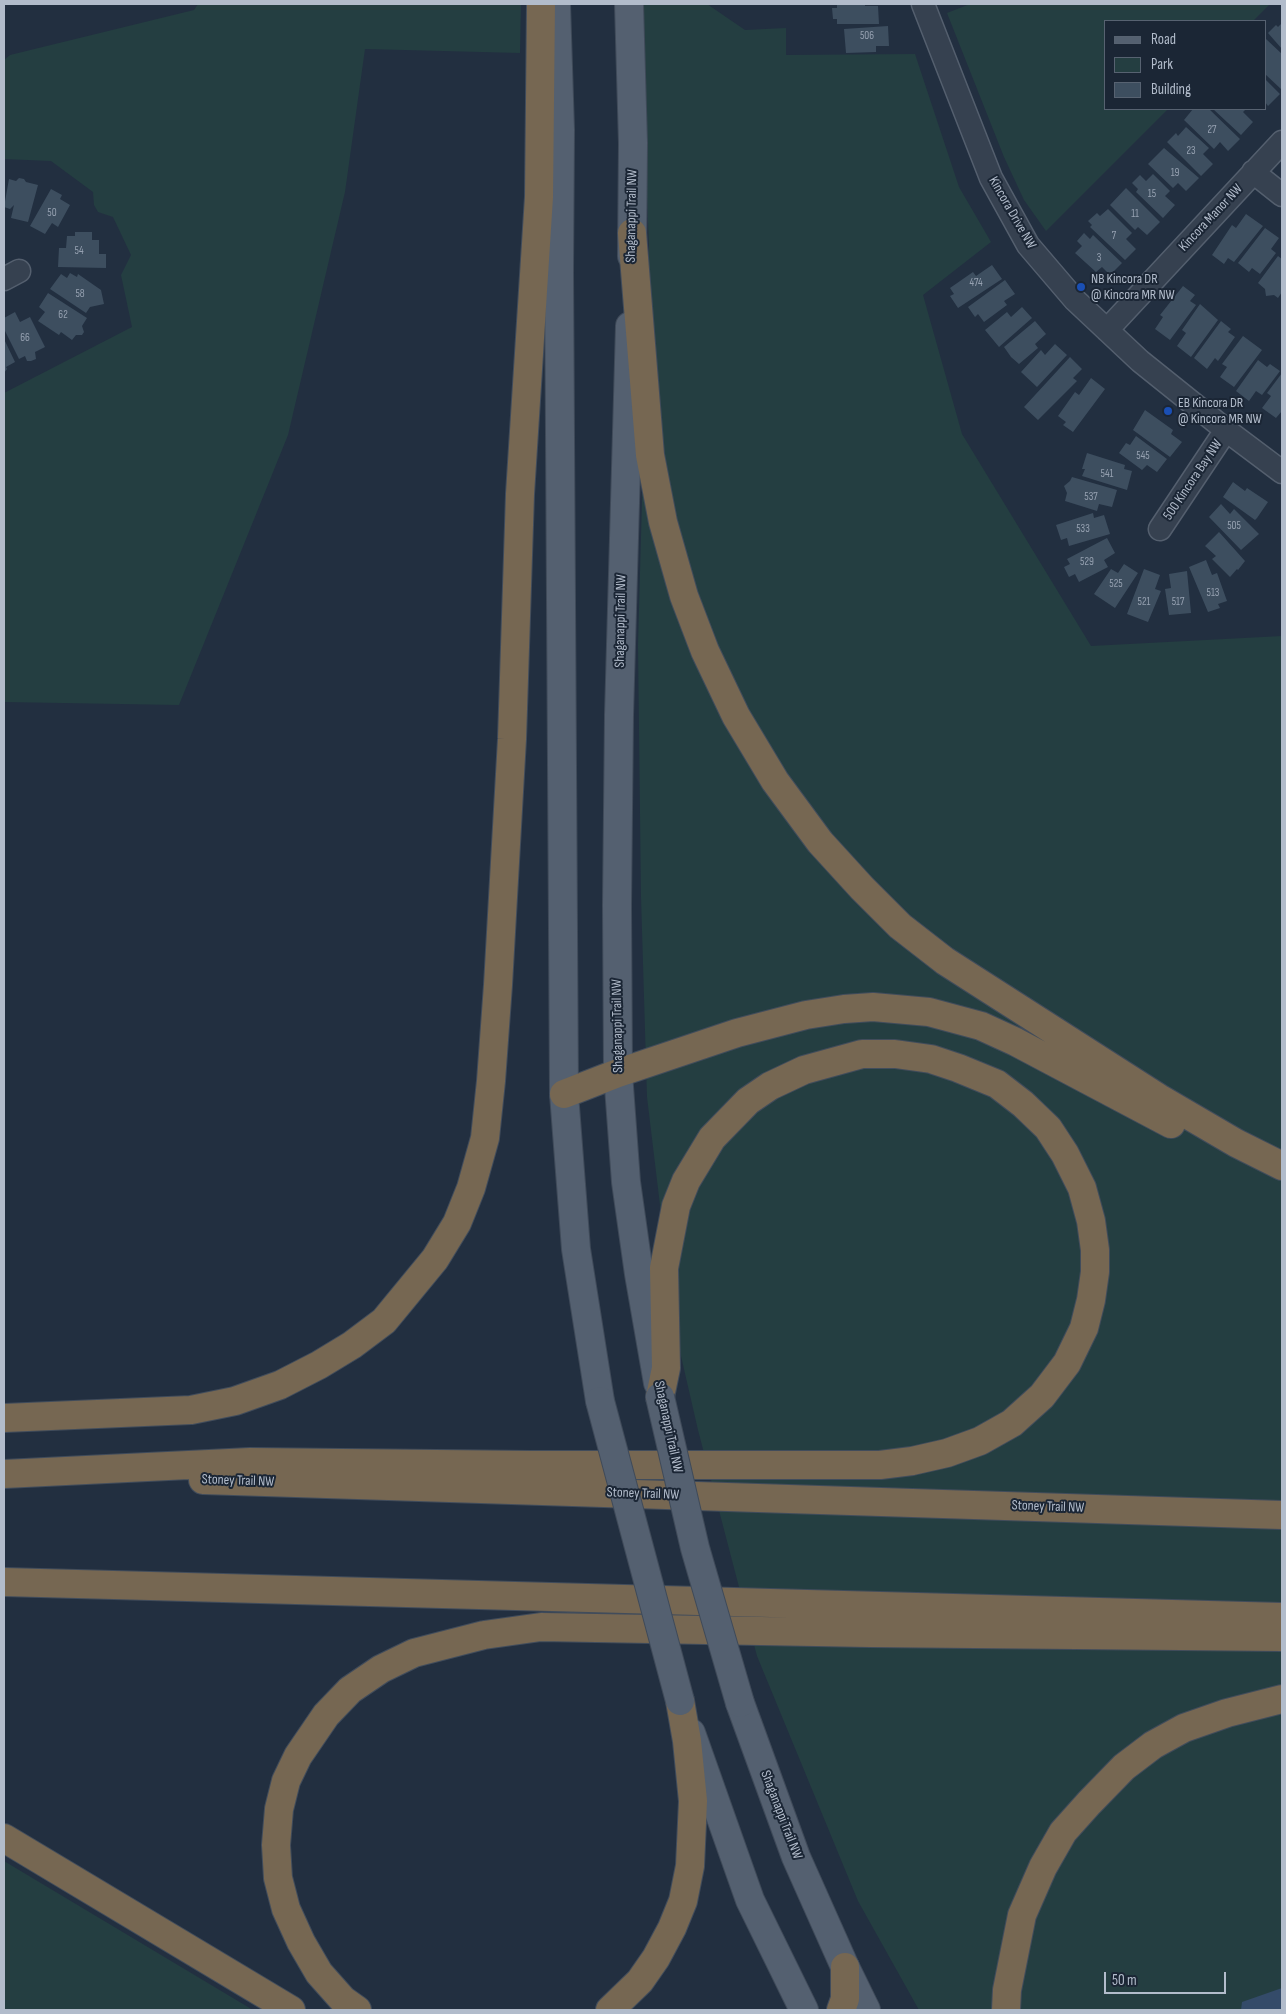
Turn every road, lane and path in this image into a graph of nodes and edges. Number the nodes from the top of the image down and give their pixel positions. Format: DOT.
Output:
graph roads {
  1 [pos="541,4"];
  2 [pos="556,4"];
  3 [pos="629,4"];
  4 [pos="923,4"];
  5 [pos="1282,142"];
  6 [pos="1253,172"];
  7 [pos="1282,195"];
  8 [pos="632,233"];
  9 [pos="1107,330"];
  10 [pos="1226,430"];
  11 [pos="1282,472"];
  12 [pos="1160,529"];
  13 [pos="618,1073"];
  14 [pos="564,1094"];
  15 [pos="1282,1166"];
  16 [pos="1282,1178"];
  17 [pos="660,1396"];
  18 [pos="4,1418"];
  19 [pos="4,1474"];
  20 [pos="1282,1515"];
  21 [pos="4,1582"];
  22 [pos="1282,1617"];
  23 [pos="1282,1637"];
  24 [pos="1282,1699"];
  25 [pos="680,1701"];
  26 [pos="4,1838"];
  27 [pos="844,1966"];
  28 [pos="291,2010"];
  29 [pos="357,2010"];
  30 [pos="610,2010"];
  31 [pos="804,2010"];
  32 [pos="841,2010"];
  33 [pos="866,2010"];
  34 [pos="1006,2010"];
  1 -- 18 [label="highway"];
  2 -- 14 [label="main road"];
  3 -- 8 [label="main road, Shaganappi Trail NW"];
  4 -- 9 [label="street, Kincora Drive NW"];
  5 -- 6 [label="street, Kincora Manor NW"];
  6 -- 7 [label="street, Kincora Manor NW"];
  6 -- 9 [label="street, Kincora Manor NW"];
  8 -- 13 [label="main road, Shaganappi Trail NW"];
  8 -- 15 [label="highway"];
  9 -- 10 [label="street, Kincora Drive NW"];
  10 -- 11 [label="street, Kincora Drive NW"];
  10 -- 12 [label="street, 500 Kincora Bay NW"];
  13 -- 14 [label="highway"];
  13 -- 16 [label="highway"];
  13 -- 17 [label="main road, Shaganappi Trail NW"];
  14 -- 25 [label="main road, bridge"];
  17 -- 19 [label="highway"];
  17 -- 27 [label="main road, Shaganappi Trail NW, bridge"];
  19 -- 20 [label="highway, Stoney Trail NW"];
  21 -- 22 [label="highway"];
  23 -- 29 [label="highway"];
  24 -- 34 [label="highway"];
  25 -- 30 [label="highway"];
  25 -- 31 [label="main road"];
  26 -- 28 [label="highway"];
  27 -- 32 [label="highway"];
  27 -- 33 [label="main road, Shaganappi Trail NW"];
}
